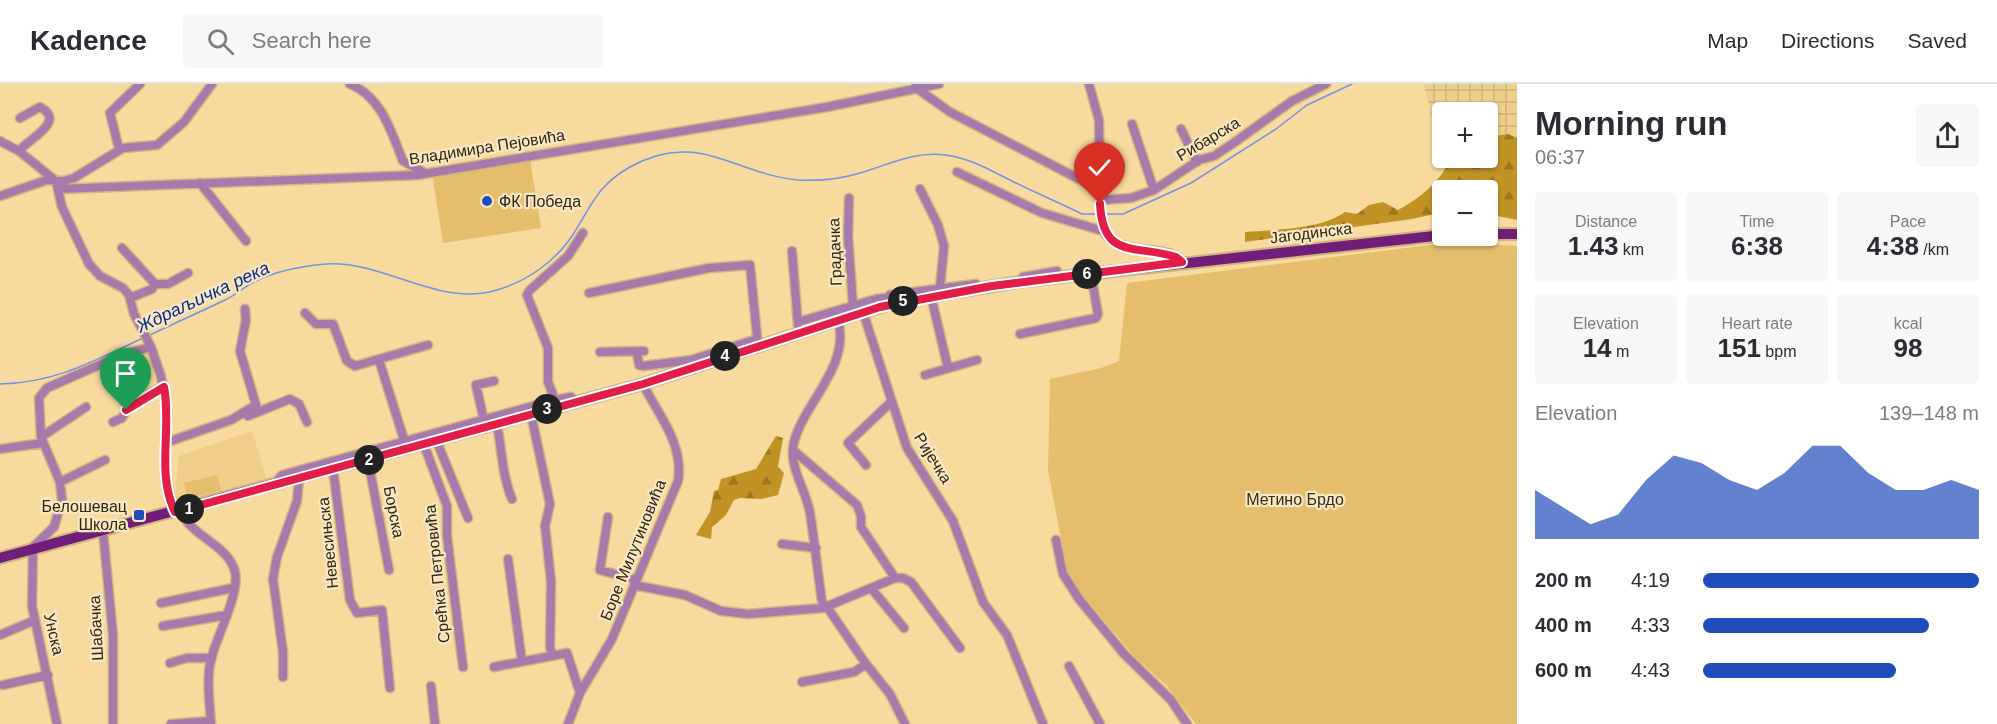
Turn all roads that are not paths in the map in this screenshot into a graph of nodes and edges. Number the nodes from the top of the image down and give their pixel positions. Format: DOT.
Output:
graph roads {
  1 [pos="140,84"];
  2 [pos="212,84"];
  3 [pos="350,84"];
  4 [pos="939,84"];
  5 [pos="1089,84"];
  6 [pos="1326,84"];
  7 [pos="913,86"];
  8 [pos="20,118"];
  9 [pos="1132,124"];
  10 [pos="1181,129"];
  11 [pos="0,141"];
  12 [pos="118,149"];
  13 [pos="18,151"];
  14 [pos="1197,162"];
  15 [pos="957,172"];
  16 [pos="1101,172"];
  17 [pos="425,173"];
  18 [pos="1085,181"];
  19 [pos="200,183"];
  20 [pos="57,185"];
  21 [pos="920,189"];
  22 [pos="1100,190"];
  23 [pos="1154,190"];
  24 [pos="0,196"];
  25 [pos="849,198"];
  26 [pos="1100,202"];
  27 [pos="1103,231"];
  28 [pos="583,233"];
  29 [pos="1498,234"];
  30 [pos="1517,234"];
  31 [pos="1432,236"];
  32 [pos="246,241"];
  33 [pos="122,248"];
  34 [pos="792,251"];
  35 [pos="1182,262"];
  36 [pos="1057,272"];
  37 [pos="188,273"];
  38 [pos="1091,274"];
  39 [pos="1026,279"];
  40 [pos="155,284"];
  41 [pos="940,288"];
  42 [pos="589,293"];
  43 [pos="890,295"];
  44 [pos="931,296"];
  45 [pos="130,298"];
  46 [pos="902,302"];
  47 [pos="853,305"];
  48 [pos="245,309"];
  49 [pos="863,312"];
  50 [pos="306,313"];
  51 [pos="838,320"];
  52 [pos="799,327"];
  53 [pos="1020,334"];
  54 [pos="758,342"];
  55 [pos="149,344"];
  56 [pos="428,345"];
  57 [pos="600,352"];
  58 [pos="379,360"];
  59 [pos="977,360"];
  60 [pos="948,368"];
  61 [pos="925,375"];
  62 [pos="494,381"];
  63 [pos="643,384"];
  64 [pos="164,387"];
  65 [pos="555,400"];
  66 [pos="577,401"];
  67 [pos="891,402"];
  68 [pos="86,407"];
  69 [pos="242,414"];
  70 [pos="531,414"];
  71 [pos="113,422"];
  72 [pos="307,422"];
  73 [pos="485,424"];
  74 [pos="497,425"];
  75 [pos="42,440"];
  76 [pos="437,442"];
  77 [pos="165,443"];
  78 [pos="424,445"];
  79 [pos="406,446"];
  80 [pos="0,449"];
  81 [pos="793,450"];
  82 [pos="105,460"];
  83 [pos="368,460"];
  84 [pos="866,465"];
  85 [pos="333,470"];
  86 [pos="299,478"];
  87 [pos="60,482"];
  88 [pos="274,485"];
  89 [pos="512,499"];
  90 [pos="178,512"];
  91 [pos="608,517"];
  92 [pos="468,518"];
  93 [pos="103,531"];
  94 [pos="1056,540"];
  95 [pos="782,544"];
  96 [pos="816,548"];
  97 [pos="32,550"];
  98 [pos="0,558"];
  99 [pos="508,560"];
  100 [pos="389,570"];
  101 [pos="895,578"];
  102 [pos="635,582"];
  103 [pos="233,588"];
  104 [pos="871,588"];
  105 [pos="161,603"];
  106 [pos="825,607"];
  107 [pos="227,615"];
  108 [pos="34,620"];
  109 [pos="163,626"];
  110 [pos="904,628"];
  111 [pos="0,635"];
  112 [pos="960,648"];
  113 [pos="552,655"];
  114 [pos="212,658"];
  115 [pos="522,662"];
  116 [pos="170,663"];
  117 [pos="866,664"];
  118 [pos="1069,666"];
  119 [pos="463,667"];
  120 [pos="494,667"];
  121 [pos="48,675"];
  122 [pos="282,677"];
  123 [pos="802,682"];
  124 [pos="3,686"];
  125 [pos="431,686"];
  126 [pos="390,688"];
  127 [pos="580,693"];
  128 [pos="211,723"];
  129 [pos="57,724"];
  130 [pos="113,724"];
  131 [pos="171,724"];
  132 [pos="435,724"];
  133 [pos="568,724"];
  134 [pos="905,724"];
  135 [pos="1043,724"];
  136 [pos="1100,724"];
  137 [pos="1187,724"];
  1 -- 12 [label="street"];
  2 -- 12 [label="street"];
  3 -- 17 [label="street"];
  4 -- 7 [label="street, Владимира Пејовића"];
  5 -- 16 [label="street"];
  6 -- 14 [label="street, Рибарска"];
  7 -- 17 [label="street, Владимира Пејовића"];
  7 -- 18 [label="street"];
  8 -- 13 [label="street"];
  9 -- 23 [label="street"];
  10 -- 14 [label="street"];
  11 -- 13 [label="street"];
  12 -- 20 [label="street"];
  13 -- 20 [label="street"];
  14 -- 23 [label="street, Рибарска"];
  15 -- 27 [label="street"];
  16 -- 18 [label="street"];
  16 -- 22 [label="street"];
  17 -- 19 [label="street, Владимира Пејовића"];
  18 -- 22 [label="street"];
  19 -- 20 [label="street, Владимира Пејовића"];
  19 -- 32 [label="street"];
  20 -- 24 [label="street"];
  20 -- 45 [label="street"];
  21 -- 41 [label="street"];
  22 -- 26 [label="street"];
  23 -- 26 [label="street, Рибарска"];
  25 -- 47 [label="street, Градачка"];
  26 -- 27 [label="street"];
  27 -- 35 [label="street"];
  28 -- 65 [label="street"];
  29 -- 30 [label="main road"];
  31 -- 35 [label="main road, Јагодинска"];
  33 -- 40 [label="street"];
  34 -- 52 [label="street"];
  35 -- 38 [label="main road, Јагодинска"];
  36 -- 39 [label="street"];
  37 -- 40 [label="street"];
  38 -- 39 [label="main road, Јагодинска"];
  38 -- 53 [label="street"];
  39 -- 41 [label="street"];
  39 -- 44 [label="main road, Јагодинска"];
  40 -- 45 [label="street"];
  41 -- 43 [label="street"];
  42 -- 54 [label="street"];
  43 -- 46 [label="street"];
  43 -- 47 [label="street"];
  44 -- 46 [label="main road, Јагодинска"];
  44 -- 60 [label="street"];
  45 -- 55 [label="street"];
  46 -- 49 [label="main road, Јагодинска"];
  47 -- 52 [label="street"];
  48 -- 69 [label="street"];
  49 -- 51 [label="main road, Јагодинска"];
  49 -- 67 [label="street, Ријечка"];
  50 -- 58 [label="street"];
  51 -- 52 [label="main road, Јагодинска"];
  51 -- 81 [label="street"];
  52 -- 54 [label="main road, Јагодинска"];
  54 -- 57 [label="street"];
  54 -- 63 [label="main road, Јагодинска"];
  55 -- 64 [label="street"];
  55 -- 75 [label="street"];
  56 -- 58 [label="street"];
  58 -- 79 [label="street"];
  59 -- 60 [label="street"];
  60 -- 61 [label="street"];
  62 -- 73 [label="street"];
  63 -- 66 [label="main road, Јагодинска"];
  63 -- 102 [label="street, Боре Милутиновића"];
  64 -- 71 [label="street"];
  64 -- 77 [label="street"];
  65 -- 66 [label="street"];
  65 -- 73 [label="street"];
  66 -- 70 [label="main road, Јагодинска"];
  67 -- 84 [label="street"];
  67 -- 135 [label="street, Ријечка"];
  68 -- 75 [label="street"];
  69 -- 72 [label="street"];
  69 -- 77 [label="street"];
  70 -- 74 [label="main road, Јагодинска"];
  70 -- 113 [label="street"];
  73 -- 74 [label="main road, Јагодинска"];
  73 -- 76 [label="main road, Јагодинска"];
  73 -- 79 [label="street"];
  74 -- 89 [label="street"];
  75 -- 80 [label="street"];
  75 -- 87 [label="street"];
  76 -- 78 [label="main road, Јагодинска"];
  76 -- 92 [label="street"];
  77 -- 90 [label="street"];
  78 -- 79 [label="main road, Јагодинска"];
  78 -- 119 [label="street, Срећка Петровића"];
  79 -- 83 [label="main road, Јагодинска"];
  79 -- 88 [label="street"];
  81 -- 96 [label="street"];
  81 -- 101 [label="street"];
  82 -- 87 [label="street"];
  83 -- 85 [label="main road, Јагодинска"];
  83 -- 100 [label="street, Борска"];
  85 -- 86 [label="main road, Јагодинска"];
  85 -- 126 [label="street, Невесињска"];
  86 -- 88 [label="main road, Јагодинска"];
  86 -- 122 [label="street"];
  87 -- 97 [label="street"];
  88 -- 90 [label="main road, Јагодинска"];
  90 -- 93 [label="main road, Јагодинска"];
  90 -- 103 [label="street"];
  91 -- 102 [label="street"];
  93 -- 97 [label="main road, Јагодинска"];
  93 -- 130 [label="street, Шабачка"];
  94 -- 137 [label="street"];
  95 -- 96 [label="street"];
  96 -- 106 [label="street"];
  97 -- 98 [label="main road, Јагодинска"];
  97 -- 108 [label="street, Унска"];
  99 -- 115 [label="street"];
  101 -- 104 [label="street"];
  101 -- 112 [label="street"];
  102 -- 106 [label="street"];
  102 -- 127 [label="street, Боре Милутиновића"];
  103 -- 105 [label="street"];
  103 -- 107 [label="street"];
  104 -- 106 [label="street"];
  104 -- 110 [label="street"];
  106 -- 117 [label="street"];
  107 -- 109 [label="street"];
  107 -- 114 [label="street"];
  108 -- 111 [label="street"];
  108 -- 121 [label="street, Унска"];
  113 -- 115 [label="street"];
  113 -- 127 [label="street"];
  114 -- 116 [label="street"];
  114 -- 128 [label="street"];
  115 -- 120 [label="street"];
  117 -- 123 [label="street"];
  117 -- 134 [label="street"];
  118 -- 136 [label="street"];
  121 -- 124 [label="street"];
  121 -- 129 [label="street, Унска"];
  125 -- 132 [label="street"];
  127 -- 133 [label="street, Боре Милутиновића"];
  128 -- 131 [label="street"];
}
